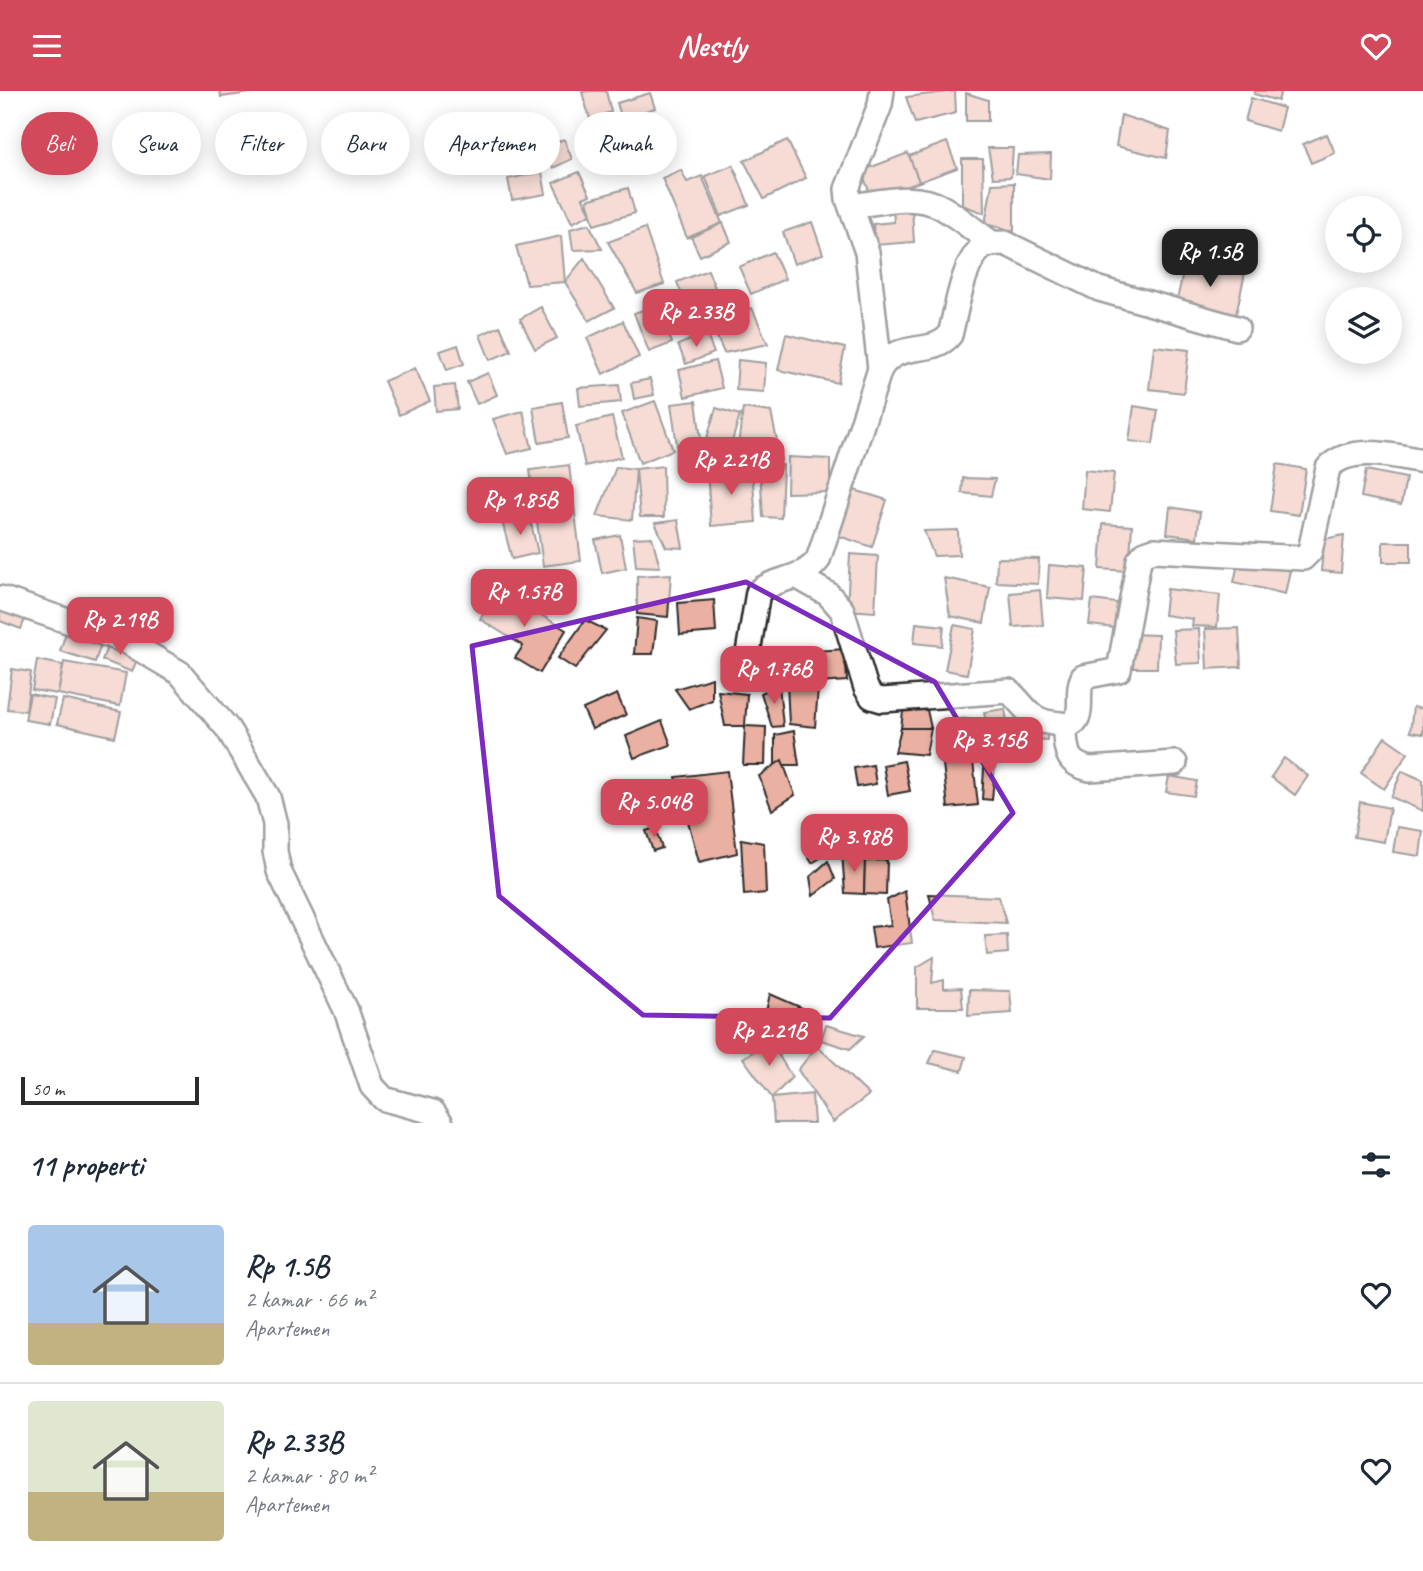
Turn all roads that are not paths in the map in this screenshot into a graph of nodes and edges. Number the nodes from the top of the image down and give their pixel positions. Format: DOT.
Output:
graph roads {
  1 [pos="882,91"];
  2 [pos="852,206"];
  3 [pos="992,243"];
  4 [pos="1237,328"];
  5 [pos="880,369"];
  6 [pos="1423,461"];
  7 [pos="797,577"];
  8 [pos="0,598"];
  9 [pos="748,653"];
  10 [pos="1064,725"];
  11 [pos="1175,763"];
  12 [pos="441,1123"];
  1 -- 2 [label="street"];
  2 -- 3 [label="street"];
  2 -- 5 [label="street"];
  3 -- 4 [label="street"];
  3 -- 5 [label="street"];
  5 -- 7 [label="street"];
  6 -- 10 [label="street"];
  7 -- 9 [label="street"];
  7 -- 10 [label="street"];
  8 -- 12 [label="street"];
  10 -- 11 [label="street"];
}
